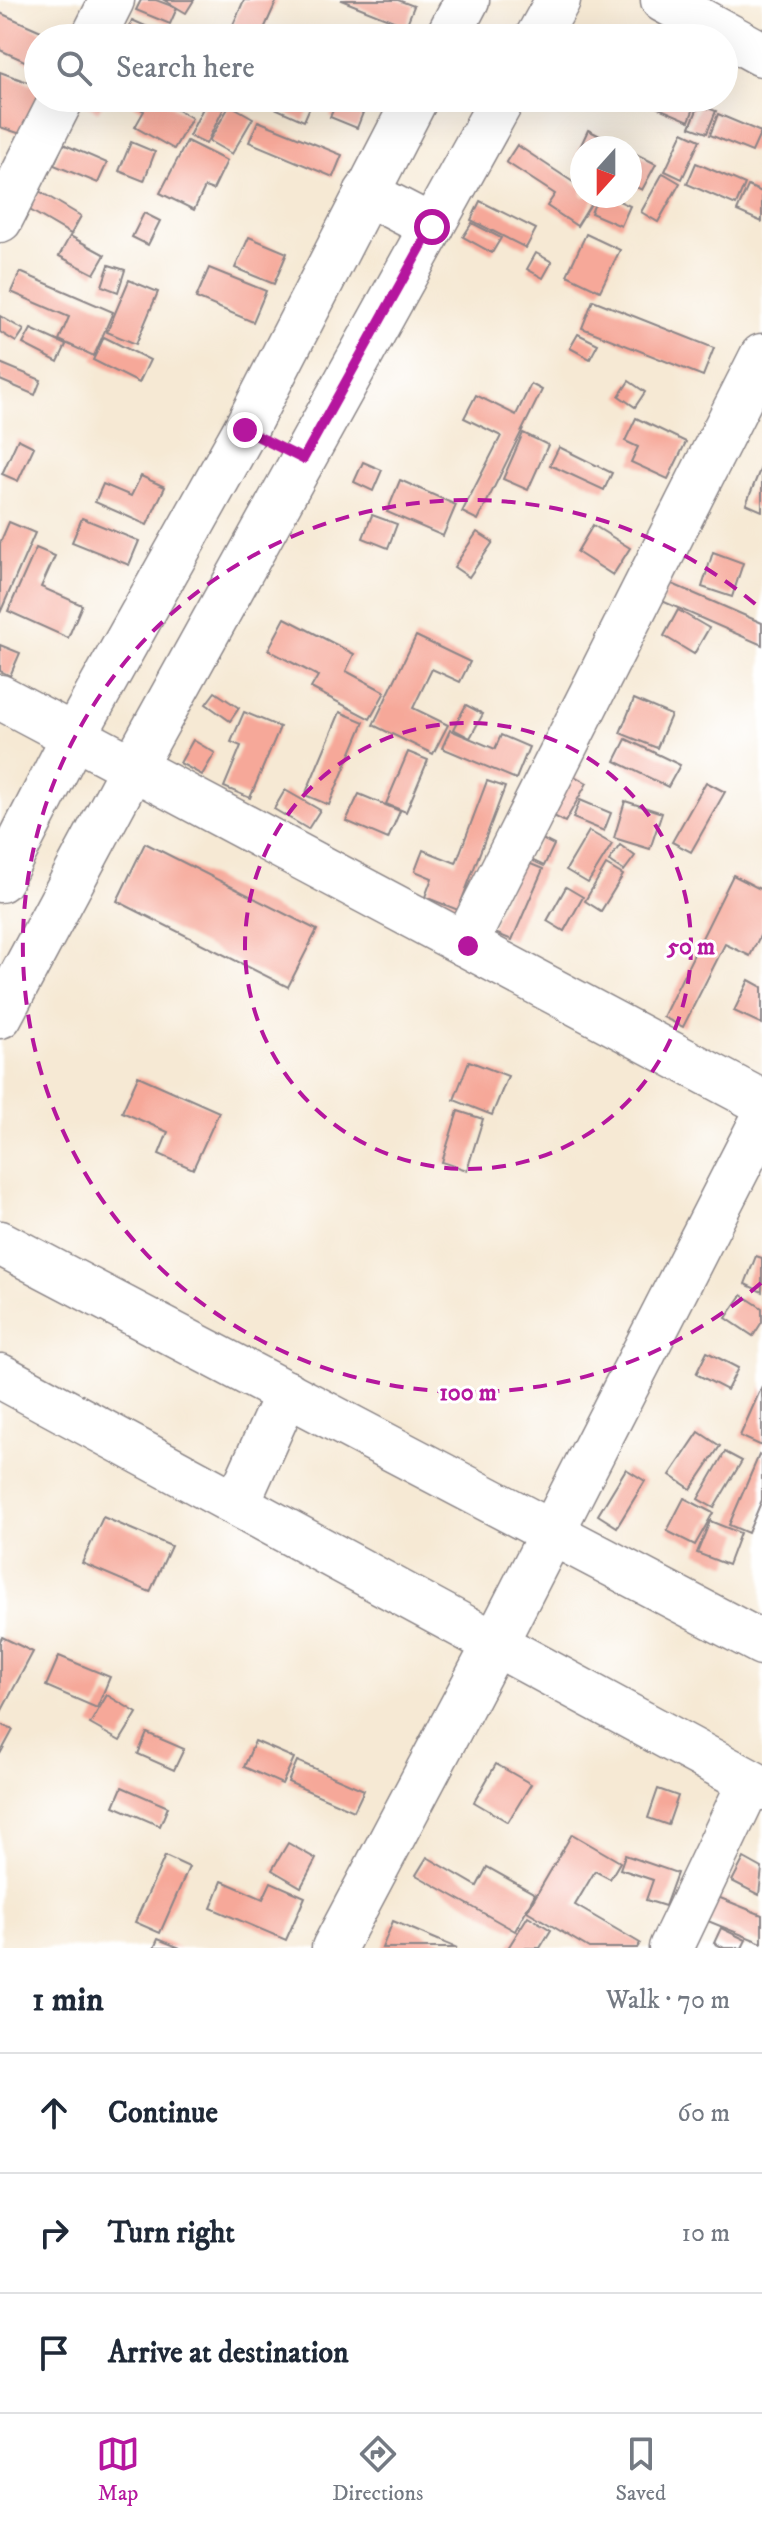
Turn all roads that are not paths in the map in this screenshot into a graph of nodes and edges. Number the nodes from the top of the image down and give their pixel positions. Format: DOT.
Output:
graph roads {
  1 [pos="112,0"];
  2 [pos="467,0"];
  3 [pos="558,0"];
  4 [pos="663,0"];
  5 [pos="100,24"];
  6 [pos="454,24"];
  7 [pos="545,24"];
  8 [pos="725,24"];
  9 [pos="55,112"];
  10 [pos="409,112"];
  11 [pos="495,112"];
  12 [pos="366,193"];
  13 [pos="0,220"];
  14 [pos="432,227"];
  15 [pos="762,356"];
  16 [pos="245,430"];
  17 [pos="303,459"];
  18 [pos="0,697"];
  19 [pos="74,736"];
  20 [pos="133,767"];
  21 [pos="0,880"];
  22 [pos="465,944"];
  23 [pos="0,1016"];
  24 [pos="762,1102"];
  25 [pos="762,1121"];
  26 [pos="0,1243"];
  27 [pos="0,1376"];
  28 [pos="287,1393"];
  29 [pos="237,1504"];
  30 [pos="552,1532"];
  31 [pos="762,1643"];
  32 [pos="495,1644"];
  33 [pos="756,1785"];
  34 [pos="334,1948"];
  35 [pos="671,1948"];
  1 -- 5 [label="street"];
  2 -- 6 [label="street"];
  3 -- 7 [label="street"];
  4 -- 8 [label="street"];
  9 -- 13 [label="street"];
  10 -- 12 [label="street"];
  11 -- 14 [label="street"];
  12 -- 14 [label="street"];
  12 -- 16 [label="street"];
  14 -- 17 [label="street"];
  15 -- 22 [label="street"];
  16 -- 17 [label="street"];
  16 -- 19 [label="street"];
  17 -- 20 [label="street"];
  18 -- 19 [label="street"];
  19 -- 20 [label="street"];
  19 -- 21 [label="street"];
  20 -- 22 [label="street"];
  20 -- 23 [label="street"];
  22 -- 24 [label="street"];
  25 -- 30 [label="street"];
  26 -- 28 [label="street"];
  27 -- 29 [label="street"];
  28 -- 29 [label="street"];
  28 -- 30 [label="street"];
  29 -- 32 [label="street"];
  30 -- 31 [label="street"];
  30 -- 32 [label="street"];
  32 -- 33 [label="street"];
  32 -- 34 [label="street"];
  33 -- 35 [label="street"];
}
